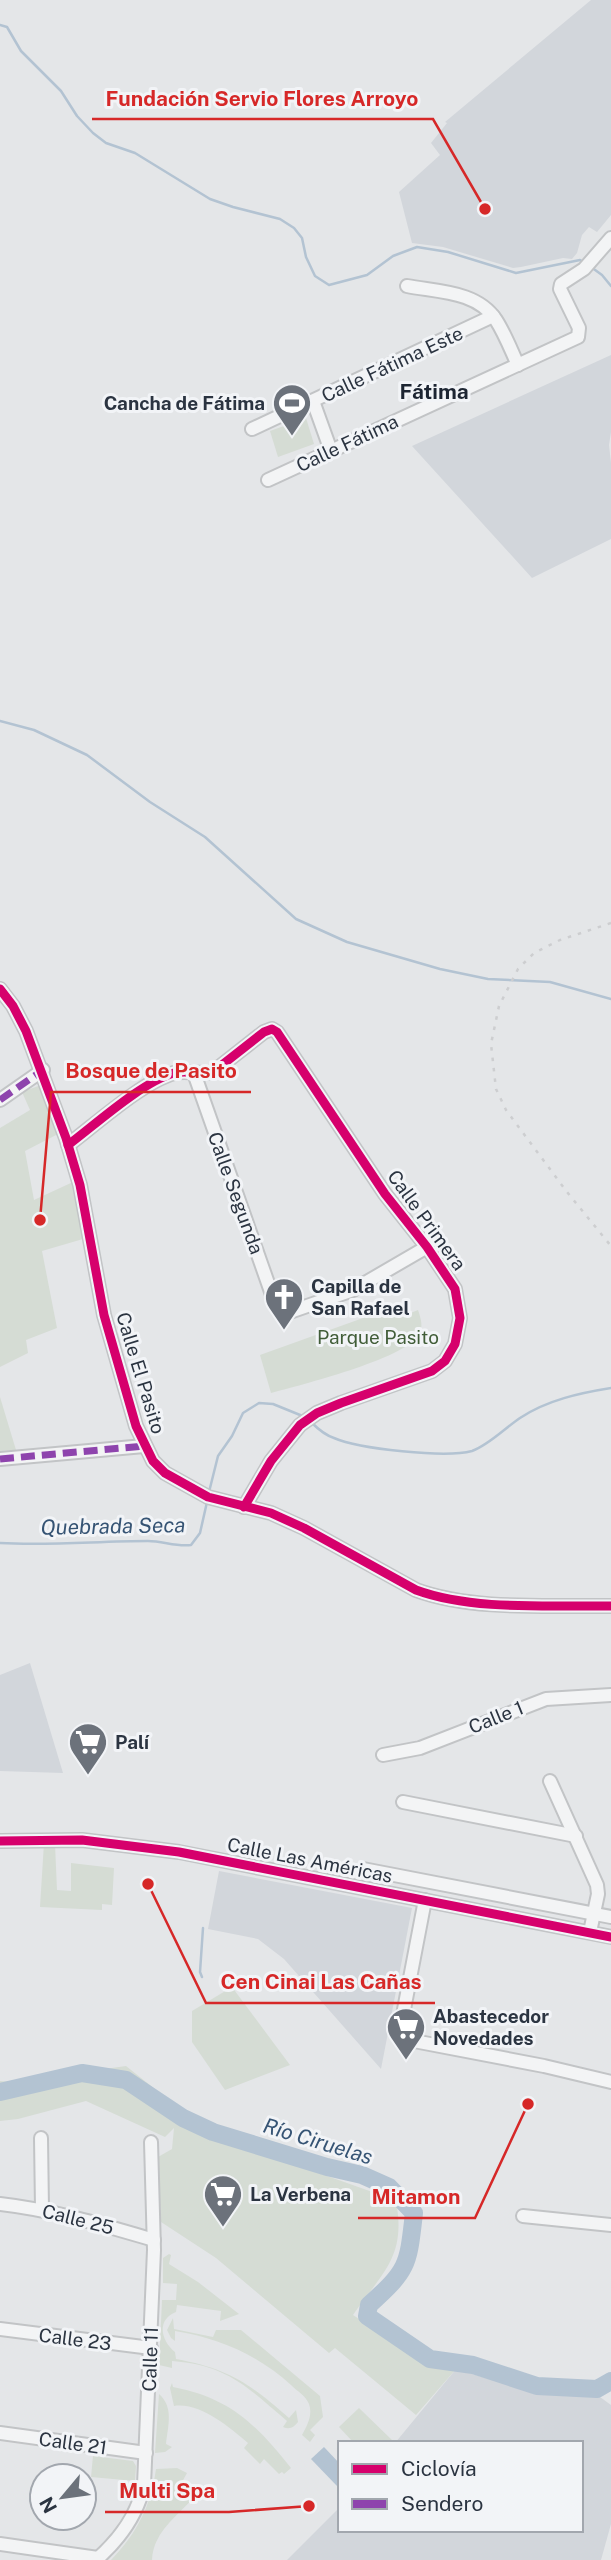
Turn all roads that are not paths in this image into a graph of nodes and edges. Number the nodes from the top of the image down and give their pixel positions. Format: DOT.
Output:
graph roads {
  1 [pos="611,238"];
  2 [pos="407,286"];
  3 [pos="493,316"];
  4 [pos="518,365"];
  5 [pos="313,401"];
  6 [pos="252,429"];
  7 [pos="331,451"];
  8 [pos="268,480"];
  9 [pos="0,989"];
  10 [pos="43,1070"];
  11 [pos="194,1073"];
  12 [pos="0,1100"];
  13 [pos="68,1145"];
  14 [pos="426,1247"];
  15 [pos="144,1446"];
  16 [pos="0,1459"];
  17 [pos="244,1507"];
  18 [pos="611,1606"];
  19 [pos="611,1695"];
  20 [pos="383,1755"];
  21 [pos="550,1781"];
  22 [pos="403,1802"];
  23 [pos="576,1836"];
  24 [pos="0,1841"];
  25 [pos="363,1869"];
  26 [pos="463,1889"];
  27 [pos="425,1900"];
  28 [pos="459,1907"];
  29 [pos="594,1913"];
  30 [pos="611,1917"];
  31 [pos="590,1932"];
  32 [pos="611,1937"];
  33 [pos="611,2082"];
  34 [pos="41,2138"];
  35 [pos="151,2142"];
  36 [pos="0,2204"];
  37 [pos="42,2209"];
  38 [pos="523,2216"];
  39 [pos="611,2225"];
  40 [pos="154,2240"];
  41 [pos="0,2329"];
  42 [pos="151,2348"];
  43 [pos="0,2433"];
  44 [pos="146,2454"];
  45 [pos="0,2544"];
  46 [pos="97,2559"];
  1 -- 4 [label="street, Calle Fátima"];
  2 -- 3 [label="street"];
  3 -- 4 [label="street"];
  3 -- 5 [label="street, Calle Fátima Este"];
  4 -- 7 [label="street, Calle Fátima"];
  5 -- 6 [label="street, Calle Fátima Este"];
  5 -- 7 [label="street"];
  7 -- 8 [label="street, Calle Fátima"];
  9 -- 10 [label="street, Calle El Pasito"];
  10 -- 12 [label="street"];
  10 -- 13 [label="street, Calle El Pasito"];
  11 -- 13 [label="street"];
  11 -- 14 [label="street, Calle Primera"];
  11 -- 14 [label="street, Calle Segunda"];
  13 -- 15 [label="street, Calle El Pasito"];
  14 -- 17 [label="street, Calle Primera"];
  15 -- 16 [label="street"];
  15 -- 17 [label="street, Calle El Pasito"];
  17 -- 18 [label="street, Calle El Pasito"];
  19 -- 20 [label="street, Calle 1"];
  21 -- 23 [label="street"];
  22 -- 23 [label="street"];
  23 -- 29 [label="street"];
  24 -- 27 [label="street, Calle Las Américas"];
  25 -- 26 [label="street, Calle Las Américas"];
  26 -- 28 [label="street"];
  26 -- 29 [label="street, Calle Las Américas"];
  27 -- 28 [label="street, Calle Las Américas"];
  27 -- 33 [label="street"];
  28 -- 31 [label="street, Calle Las Américas"];
  29 -- 30 [label="street, Calle Las Américas"];
  29 -- 31 [label="street"];
  31 -- 32 [label="street, Calle Las Américas"];
  34 -- 37 [label="street"];
  35 -- 40 [label="street, Calle 11"];
  36 -- 37 [label="street, Calle 25"];
  37 -- 40 [label="street, Calle 25"];
  38 -- 39 [label="street"];
  40 -- 42 [label="street, Calle 11"];
  41 -- 42 [label="street, Calle 23"];
  42 -- 44 [label="street, Calle 11"];
  43 -- 44 [label="street, Calle 21"];
  44 -- 46 [label="street, Calle 11"];
  45 -- 46 [label="street"];
}
